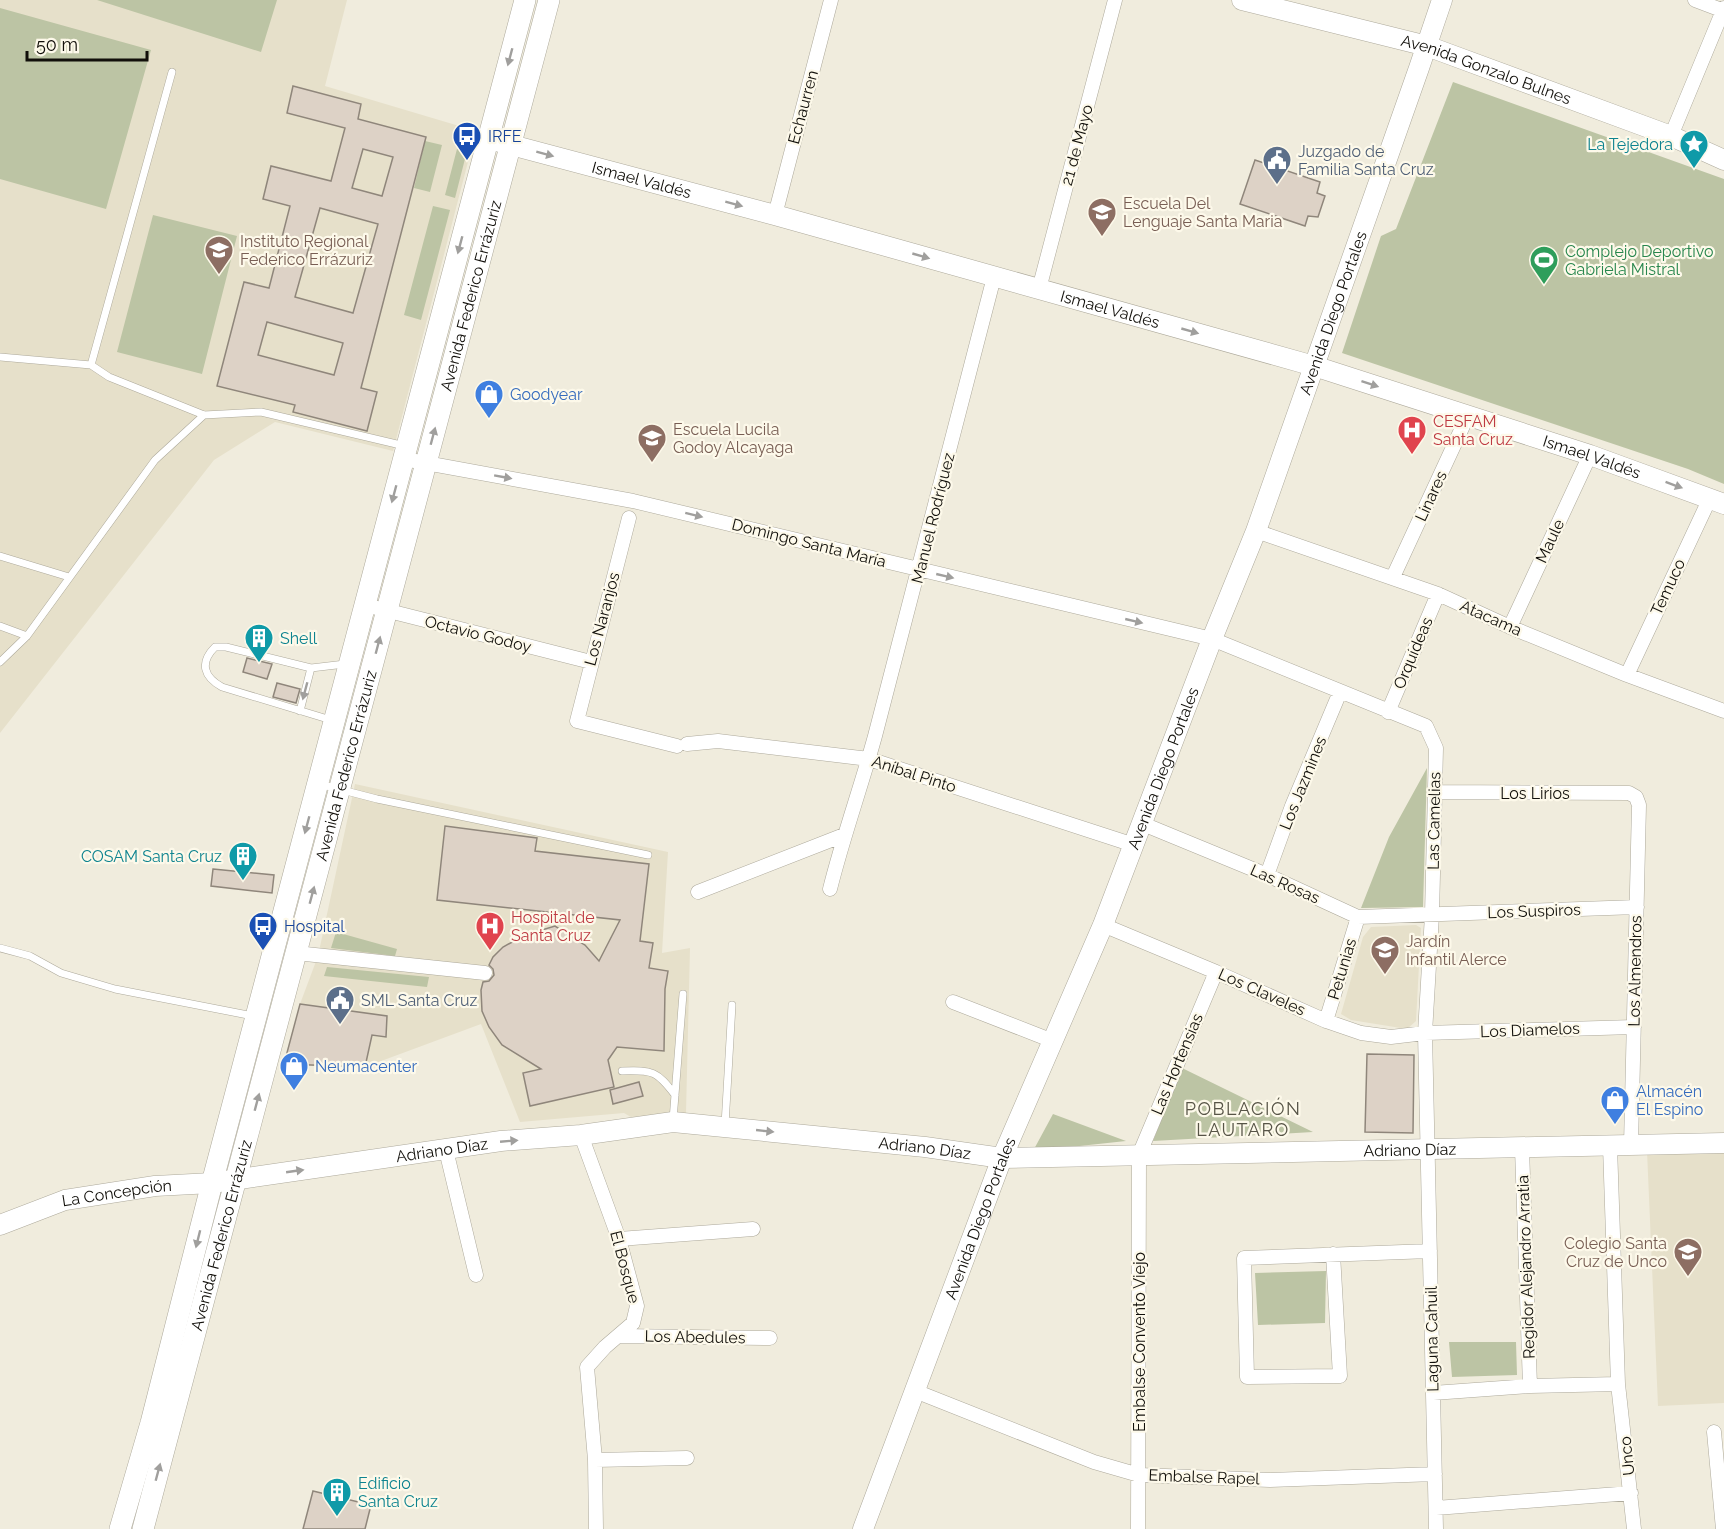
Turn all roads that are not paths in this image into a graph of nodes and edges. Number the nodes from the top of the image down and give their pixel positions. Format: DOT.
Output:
graph roads {
  1 [pos="525,0"];
  2 [pos="549,0"];
  3 [pos="831,0"];
  4 [pos="1115,0"];
  5 [pos="1242,0"];
  6 [pos="1442,0"];
  7 [pos="1695,0"];
  8 [pos="1724,10"];
  9 [pos="1427,46"];
  10 [pos="172,72"];
  11 [pos="1671,136"];
  12 [pos="489,139"];
  13 [pos="510,144"];
  14 [pos="1724,160"];
  15 [pos="775,215"];
  16 [pos="994,277"];
  17 [pos="1040,290"];
  18 [pos="0,357"];
  19 [pos="91,365"];
  20 [pos="1314,366"];
  21 [pos="204,415"];
  22 [pos="1468,415"];
  23 [pos="405,452"];
  24 [pos="1590,455"];
  25 [pos="426,463"];
  26 [pos="1717,501"];
  27 [pos="629,518"];
  28 [pos="1256,531"];
  29 [pos="0,556"];
  30 [pos="919,570"];
  31 [pos="1393,577"];
  32 [pos="69,578"];
  33 [pos="1438,594"];
  34 [pos="365,604"];
  35 [pos="387,610"];
  36 [pos="0,626"];
  37 [pos="1510,627"];
  38 [pos="27,636"];
  39 [pos="1212,639"];
  40 [pos="591,662"];
  41 [pos="0,663"];
  42 [pos="350,663"];
  43 [pos="311,668"];
  44 [pos="1627,675"];
  45 [pos="1340,692"];
  46 [pos="300,711"];
  47 [pos="1724,711"];
  48 [pos="1388,712"];
  49 [pos="334,721"];
  50 [pos="682,745"];
  51 [pos="869,759"];
  52 [pos="318,784"];
  53 [pos="340,790"];
  54 [pos="1434,792"];
  55 [pos="1636,797"];
  56 [pos="1143,824"];
  57 [pos="844,835"];
  58 [pos="1134,845"];
  59 [pos="648,855"];
  60 [pos="1267,875"];
  61 [pos="830,889"];
  62 [pos="698,892"];
  63 [pos="1637,907"];
  64 [pos="1432,915"];
  65 [pos="1358,917"];
  66 [pos="1103,925"];
  67 [pos="0,948"];
  68 [pos="296,953"];
  69 [pos="1216,972"];
  70 [pos="485,973"];
  71 [pos="683,994"];
  72 [pos="953,1002"];
  73 [pos="732,1005"];
  74 [pos="256,1017"];
  75 [pos="1326,1021"];
  76 [pos="1634,1027"];
  77 [pos="1425,1033"];
  78 [pos="1053,1041"];
  79 [pos="622,1071"];
  80 [pos="675,1095"];
  81 [pos="673,1122"];
  82 [pos="725,1127"];
  83 [pos="580,1135"];
  84 [pos="1724,1143"];
  85 [pos="1631,1145"];
  86 [pos="1611,1146"];
  87 [pos="1522,1148"];
  88 [pos="1427,1149"];
  89 [pos="446,1150"];
  90 [pos="1139,1155"];
  91 [pos="1002,1158"];
  92 [pos="237,1179"];
  93 [pos="212,1183"];
  94 [pos="0,1225"];
  95 [pos="753,1229"];
  96 [pos="619,1239"];
  97 [pos="1430,1251"];
  98 [pos="1333,1254"];
  99 [pos="476,1275"];
  100 [pos="620,1336"];
  101 [pos="770,1338"];
  102 [pos="1618,1384"];
  103 [pos="1530,1386"];
  104 [pos="915,1391"];
  105 [pos="1433,1393"];
  106 [pos="1714,1432"];
  107 [pos="687,1458"];
  108 [pos="595,1460"];
  109 [pos="1435,1474"];
  110 [pos="1139,1475"];
  111 [pos="1631,1492"];
  112 [pos="1436,1508"];
  113 [pos="120,1529"];
  114 [pos="142,1529"];
  115 [pos="596,1529"];
  116 [pos="863,1529"];
  117 [pos="1138,1529"];
  118 [pos="1436,1529"];
  119 [pos="1634,1529"];
  120 [pos="1723,1529"];
  1 -- 12 [label="main road, Avenida Federico Errázuriz, one-way"];
  2 -- 13 [label="main road, Avenida Federico Errázuriz"];
  3 -- 15 [label="street, Echaurren"];
  4 -- 17 [label="street, 21 de Mayo"];
  5 -- 9 [label="main road, Avenida Gonzalo Bulnes"];
  6 -- 9 [label="main road, Avenida Diego Portales"];
  7 -- 8 [label="street"];
  8 -- 11 [label="street"];
  9 -- 11 [label="main road, Avenida Gonzalo Bulnes"];
  9 -- 20 [label="main road, Avenida Diego Portales"];
  10 -- 19 [label="lane"];
  11 -- 14 [label="main road, Avenida Gonzalo Bulnes"];
  12 -- 13 [label="main road, Ismael Valdés"];
  12 -- 23 [label="main road, Avenida Federico Errázuriz, one-way"];
  13 -- 15 [label="main road, Ismael Valdés, one-way"];
  25 -- 13 [label="main road, Avenida Federico Errázuriz, one-way"];
  15 -- 16 [label="main road, Ismael Valdés, one-way"];
  16 -- 17 [label="main road, Ismael Valdés"];
  16 -- 30 [label="street, Manuel Rodríguez"];
  17 -- 20 [label="main road, Ismael Valdés, one-way"];
  18 -- 19 [label="lane"];
  19 -- 21 [label="lane"];
  20 -- 22 [label="main road, Ismael Valdés, one-way"];
  20 -- 28 [label="main road, Avenida Diego Portales"];
  21 -- 23 [label="lane"];
  21 -- 32 [label="lane"];
  22 -- 24 [label="main road, Ismael Valdés"];
  22 -- 31 [label="street, Linares"];
  23 -- 25 [label="street, Domingo Santa María"];
  23 -- 34 [label="main road, Avenida Federico Errázuriz, one-way"];
  24 -- 26 [label="main road, Ismael Valdés, one-way"];
  24 -- 37 [label="street, Maule"];
  25 -- 30 [label="street, Domingo Santa María, one-way"];
  25 -- 35 [label="main road, Avenida Federico Errázuriz"];
  26 -- 44 [label="street, Temuco"];
  27 -- 40 [label="street, Los Naranjos"];
  28 -- 31 [label="street, Atacama"];
  28 -- 39 [label="main road, Avenida Diego Portales"];
  29 -- 32 [label="lane"];
  30 -- 39 [label="street, Domingo Santa María, one-way"];
  30 -- 51 [label="street, Manuel Rodríguez"];
  31 -- 33 [label="street, Atacama"];
  32 -- 38 [label="lane"];
  33 -- 37 [label="street, Atacama"];
  33 -- 48 [label="street, Orquídeas"];
  34 -- 35 [label="street, Octavio Godoy"];
  34 -- 42 [label="main road, Avenida Federico Errázuriz"];
  35 -- 40 [label="street, Octavio Godoy"];
  53 -- 35 [label="main road, Avenida Federico Errázuriz, one-way"];
  36 -- 38 [label="lane"];
  37 -- 44 [label="street, Atacama"];
  38 -- 41 [label="lane"];
  39 -- 45 [label="street, Las Camelias"];
  39 -- 56 [label="main road, Avenida Diego Portales"];
  40 -- 50 [label="street, Los Naranjos"];
  42 -- 43 [label="lane"];
  42 -- 49 [label="main road, Avenida Federico Errázuriz"];
  43 -- 46 [label="lane, one-way"];
  43 -- 46 [label="lane"];
  44 -- 47 [label="street, Atacama"];
  45 -- 48 [label="street, Las Camelias"];
  45 -- 60 [label="street, Los Jazmines"];
  46 -- 49 [label="lane"];
  48 -- 54 [label="street, Las Camelias"];
  49 -- 52 [label="main road, Avenida Federico Errázuriz"];
  50 -- 51 [label="street, Aníbal Pinto"];
  51 -- 57 [label="street, Manuel Rodríguez"];
  51 -- 58 [label="street, Aníbal Pinto"];
  52 -- 53 [label="lane"];
  52 -- 74 [label="main road, Avenida Federico Errázuriz, one-way"];
  53 -- 59 [label="lane"];
  68 -- 53 [label="main road, Avenida Federico Errázuriz, one-way"];
  54 -- 55 [label="street, Los Lirios"];
  54 -- 64 [label="street, Las Camelias"];
  55 -- 63 [label="street, Los Almendros"];
  56 -- 58 [label="main road, Avenida Diego Portales"];
  56 -- 60 [label="street, Las Rosas"];
  57 -- 61 [label="street, Manuel Rodríguez"];
  57 -- 62 [label="street"];
  58 -- 66 [label="main road, Avenida Diego Portales"];
  60 -- 65 [label="street, Las Rosas"];
  63 -- 64 [label="street, Los Suspiros"];
  63 -- 76 [label="street, Los Almendros"];
  64 -- 65 [label="street, Las Rosas"];
  64 -- 77 [label="street, Las Camelias"];
  65 -- 75 [label="street, Petunias"];
  66 -- 69 [label="street, Los Claveles"];
  66 -- 78 [label="main road, Avenida Diego Portales"];
  67 -- 74 [label="lane"];
  68 -- 70 [label="street"];
  92 -- 68 [label="main road, Avenida Federico Errázuriz, one-way"];
  69 -- 75 [label="street, Los Claveles"];
  69 -- 90 [label="street, Las Hortensias"];
  71 -- 80 [label="lane"];
  72 -- 78 [label="street"];
  73 -- 82 [label="lane"];
  74 -- 93 [label="main road, Avenida Federico Errázuriz"];
  75 -- 77 [label="street, Los Claveles"];
  76 -- 77 [label="street, Los Diamelos"];
  76 -- 85 [label="street, Los Almendros"];
  77 -- 88 [label="street, Las Camelias"];
  78 -- 91 [label="main road, Avenida Diego Portales"];
  79 -- 80 [label="lane"];
  80 -- 81 [label="lane"];
  81 -- 82 [label="main road, Adriano Díaz"];
  81 -- 83 [label="main road, Adriano Díaz"];
  82 -- 91 [label="main road, Adriano Díaz, one-way"];
  89 -- 83 [label="main road, Adriano Díaz, one-way"];
  83 -- 96 [label="street, El Bosque"];
  84 -- 85 [label="main road, Adriano Díaz"];
  85 -- 86 [label="main road, Adriano Díaz"];
  86 -- 87 [label="main road, Adriano Díaz"];
  86 -- 102 [label="street, Unco"];
  87 -- 88 [label="main road, Adriano Díaz"];
  87 -- 103 [label="street, Regidor Alejandro Arratia"];
  88 -- 90 [label="main road, Adriano Díaz"];
  88 -- 97 [label="street, Laguna Cahuil"];
  92 -- 89 [label="main road, Adriano Díaz, one-way"];
  89 -- 99 [label="street"];
  90 -- 91 [label="main road, Adriano Díaz"];
  90 -- 110 [label="street, Embalse Convento Viejo"];
  91 -- 104 [label="main road, Avenida Diego Portales"];
  92 -- 93 [label="main road, La Concepción"];
  114 -- 92 [label="main road, Avenida Federico Errázuriz, one-way"];
  93 -- 94 [label="main road, La Concepción"];
  93 -- 113 [label="main road, Avenida Federico Errázuriz, one-way"];
  95 -- 96 [label="street"];
  96 -- 100 [label="street, El Bosque"];
  97 -- 98 [label="street"];
  97 -- 105 [label="street, Laguna Cahuil"];
  98 -- 98 [label="street"];
  100 -- 101 [label="street, Los Abedules"];
  100 -- 108 [label="street, El Bosque"];
  102 -- 103 [label="street"];
  102 -- 111 [label="street, Unco"];
  103 -- 105 [label="street"];
  104 -- 110 [label="street, Embalse Rapel"];
  104 -- 116 [label="main road, Avenida Diego Portales"];
  105 -- 109 [label="street, Laguna Cahuil"];
  106 -- 120 [label="street"];
  107 -- 108 [label="street"];
  108 -- 115 [label="street, El Bosque"];
  109 -- 110 [label="street, Embalse Rapel"];
  109 -- 112 [label="street, Laguna Cahuil"];
  110 -- 117 [label="street, Embalse Convento Viejo"];
  111 -- 112 [label="street"];
  111 -- 119 [label="street, Unco"];
  112 -- 118 [label="street, Laguna Cahuil"];
}
